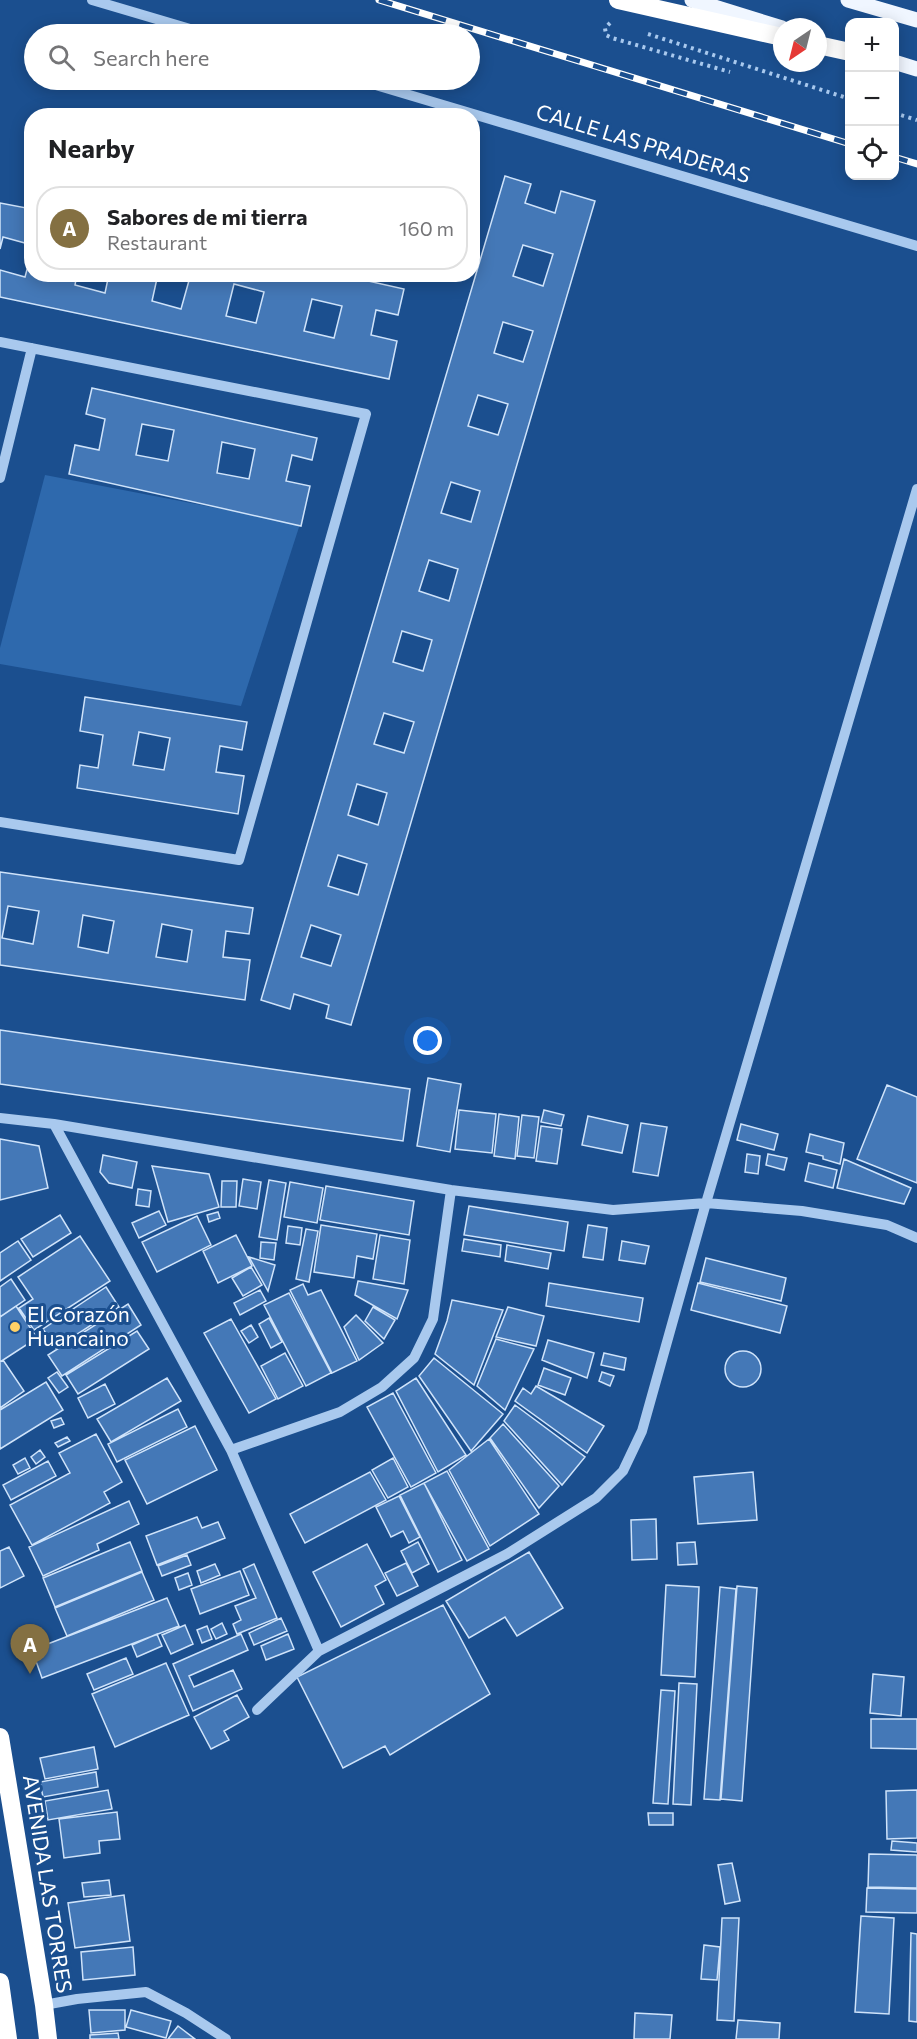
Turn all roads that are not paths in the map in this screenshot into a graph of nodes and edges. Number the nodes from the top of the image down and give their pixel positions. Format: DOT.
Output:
graph roads {
  1 [pos="92,0"];
  2 [pos="618,0"];
  3 [pos="692,0"];
  4 [pos="848,0"];
  5 [pos="917,20"];
  6 [pos="173,24"];
  7 [pos="773,25"];
  8 [pos="773,35"];
  9 [pos="827,42"];
  10 [pos="827,46"];
  11 [pos="845,49"];
  12 [pos="845,49"];
  13 [pos="899,64"];
  14 [pos="917,69"];
  15 [pos="393,90"];
  16 [pos="453,108"];
  17 [pos="480,116"];
  18 [pos="917,246"];
  19 [pos="0,342"];
  20 [pos="32,348"];
  21 [pos="0,478"];
  22 [pos="917,489"];
  23 [pos="0,822"];
  24 [pos="0,1118"];
  25 [pos="54,1124"];
  26 [pos="451,1190"];
  27 [pos="706,1203"];
  28 [pos="917,1238"];
  29 [pos="231,1450"];
  30 [pos="319,1651"];
  31 [pos="257,1710"];
  32 [pos="0,1737"];
  33 [pos="0,1982"];
  34 [pos="44,2005"];
  35 [pos="8,2039"];
  36 [pos="48,2039"];
  37 [pos="226,2039"];
  1 -- 6 [label="street"];
  2 -- 8 [label="highway"];
  3 -- 7 [label="main road"];
  4 -- 5 [label="main road"];
  9 -- 11 [label="main road"];
  10 -- 12 [label="highway"];
  13 -- 14 [label="main road"];
  15 -- 16 [label="street, CALLE LAS PRADERAS"];
  17 -- 18 [label="street, CALLE LAS PRADERAS"];
  19 -- 20 [label="street"];
  20 -- 21 [label="street"];
  20 -- 23 [label="street"];
  22 -- 27 [label="street"];
  24 -- 25 [label="street"];
  25 -- 26 [label="street"];
  25 -- 29 [label="street"];
  26 -- 27 [label="street"];
  26 -- 29 [label="street"];
  27 -- 28 [label="street"];
  27 -- 30 [label="street"];
  29 -- 30 [label="street"];
  30 -- 31 [label="street"];
  32 -- 34 [label="highway, AVENIDA LAS TORRES"];
  33 -- 35 [label="highway"];
  34 -- 36 [label="highway, AVENIDA LAS TORRES"];
  34 -- 37 [label="street"];
}
